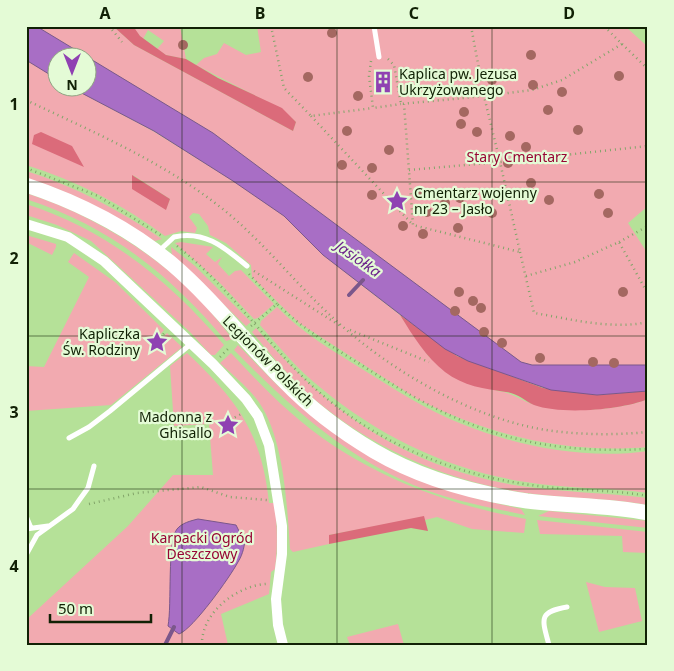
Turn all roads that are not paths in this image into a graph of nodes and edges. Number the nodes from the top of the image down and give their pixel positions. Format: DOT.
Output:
graph roads {
  1 [pos="374,26"];
  2 [pos="379,58"];
  3 [pos="26,185"];
  4 [pos="26,224"];
  5 [pos="157,253"];
  6 [pos="247,266"];
  7 [pos="192,343"];
  8 [pos="69,438"];
  9 [pos="94,466"];
  10 [pos="648,513"];
  11 [pos="26,516"];
  12 [pos="50,526"];
  13 [pos="29,529"];
  14 [pos="26,555"];
  15 [pos="567,607"];
  16 [pos="283,645"];
  17 [pos="549,645"];
  1 -- 2 [label="lane"];
  3 -- 5 [label="main road, Legionów Polskich"];
  4 -- 7 [label="street"];
  5 -- 6 [label="lane"];
  5 -- 10 [label="main road, Legionów Polskich"];
  7 -- 8 [label="lane"];
  7 -- 16 [label="street"];
  9 -- 12 [label="lane"];
  11 -- 13 [label="lane"];
  12 -- 13 [label="lane"];
  12 -- 14 [label="lane"];
  15 -- 17 [label="lane"];
}
